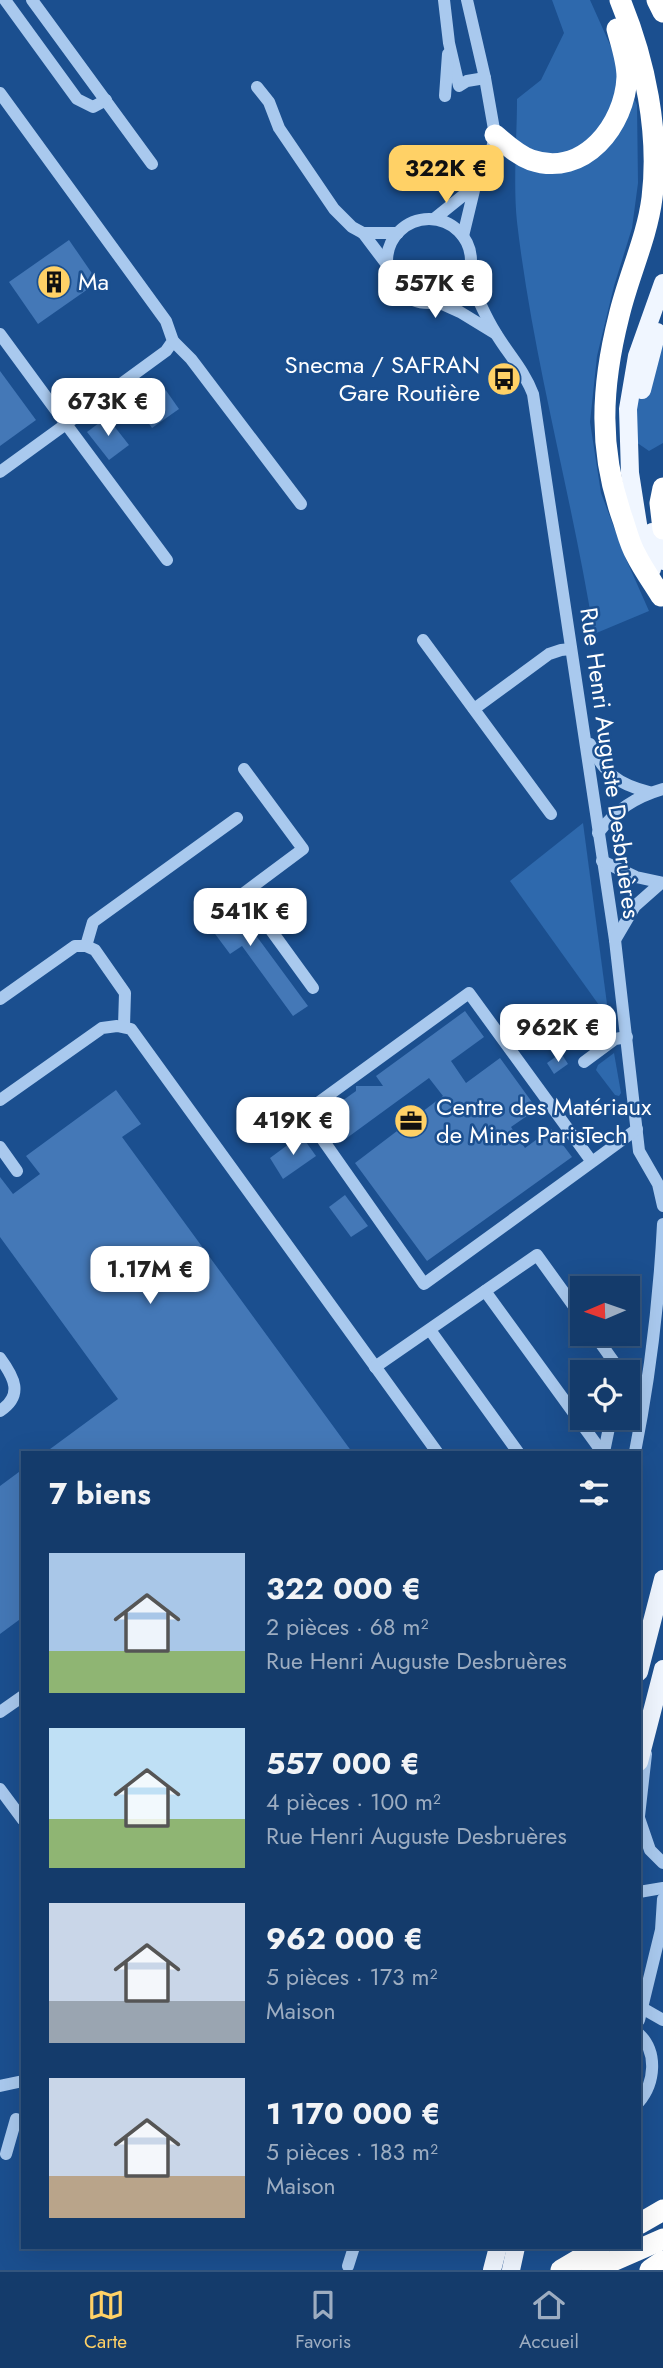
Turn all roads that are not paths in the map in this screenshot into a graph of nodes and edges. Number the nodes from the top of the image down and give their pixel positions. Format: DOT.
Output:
graph roads {
  1 [pos="5,0"];
  2 [pos="33,0"];
  3 [pos="444,0"];
  4 [pos="467,0"];
  5 [pos="608,0"];
  6 [pos="620,0"];
  7 [pos="657,0"];
  8 [pos="663,12"];
  9 [pos="449,43"];
  10 [pos="485,78"];
  11 [pos="257,88"];
  12 [pos="0,93"];
  13 [pos="445,96"];
  14 [pos="106,100"];
  15 [pos="495,135"];
  16 [pos="152,164"];
  17 [pos="475,186"];
  18 [pos="434,219"];
  19 [pos="363,233"];
  20 [pos="398,233"];
  21 [pos="463,236"];
  22 [pos="388,266"];
  23 [pos="468,275"];
  24 [pos="663,283"];
  25 [pos="438,302"];
  26 [pos="663,316"];
  27 [pos="0,334"];
  28 [pos="496,334"];
  29 [pos="173,341"];
  30 [pos="66,424"];
  31 [pos="0,472"];
  32 [pos="663,488"];
  33 [pos="301,504"];
  34 [pos="663,529"];
  35 [pos="167,560"];
  36 [pos="663,561"];
  37 [pos="662,598"];
  38 [pos="423,640"];
  39 [pos="571,649"];
  40 [pos="474,709"];
  41 [pos="584,730"];
  42 [pos="244,769"];
  43 [pos="663,789"];
  44 [pos="649,792"];
  45 [pos="551,814"];
  46 [pos="237,818"];
  47 [pos="598,833"];
  48 [pos="602,862"];
  49 [pos="662,883"];
  50 [pos="615,940"];
  51 [pos="86,946"];
  52 [pos="313,988"];
  53 [pos="0,999"];
  54 [pos="124,1026"];
  55 [pos="627,1037"];
  56 [pos="584,1062"];
  57 [pos="0,1100"];
  58 [pos="637,1129"];
  59 [pos="0,1147"];
  60 [pos="592,1162"];
  61 [pos="18,1171"];
  62 [pos="663,1206"];
  63 [pos="663,1224"];
  64 [pos="485,1291"];
  65 [pos="570,1301"];
  66 [pos="430,1330"];
  67 [pos="0,1358"];
  68 [pos="376,1367"];
  69 [pos="0,1411"];
  70 [pos="608,1430"];
  71 [pos="436,1451"];
  72 [pos="518,1451"];
  73 [pos="602,1451"];
  74 [pos="603,1451"];
  75 [pos="635,1451"];
  76 [pos="663,1579"];
  77 [pos="641,1664"];
  78 [pos="663,1670"];
  79 [pos="21,1697"];
  80 [pos="0,1712"];
  81 [pos="647,1734"];
  82 [pos="641,1755"];
  83 [pos="0,1789"];
  84 [pos="641,1803"];
  85 [pos="21,1817"];
  86 [pos="641,1823"];
  87 [pos="663,1863"];
  88 [pos="663,1888"];
  89 [pos="641,1892"];
  90 [pos="663,1899"];
  91 [pos="641,2010"];
  92 [pos="641,2014"];
  93 [pos="663,2020"];
  94 [pos="641,2037"];
  95 [pos="21,2081"];
  96 [pos="0,2086"];
  97 [pos="641,2099"];
  98 [pos="21,2121"];
  99 [pos="6,2154"];
  100 [pos="663,2210"];
  101 [pos="641,2223"];
  102 [pos="663,2239"];
  103 [pos="353,2249"];
  104 [pos="597,2249"];
  105 [pos="640,2249"];
  106 [pos="641,2249"];
  107 [pos="510,2255"];
  108 [pos="663,2261"];
  109 [pos="348,2266"];
  110 [pos="492,2269"];
  111 [pos="561,2270"];
  112 [pos="592,2270"];
  113 [pos="650,2270"];
  1 -- 14 [label="street"];
  2 -- 14 [label="street"];
  3 -- 9 [label="street"];
  4 -- 10 [label="street, Rue Henri Auguste Desbruères"];
  5 -- 15 [label="highway"];
  6 -- 37 [label="highway"];
  7 -- 8 [label="highway"];
  9 -- 10 [label="street"];
  9 -- 13 [label="street"];
  10 -- 15 [label="street, Rue Henri Auguste Desbruères"];
  11 -- 19 [label="street"];
  12 -- 29 [label="street"];
  14 -- 16 [label="street"];
  15 -- 17 [label="street, Rue Henri Auguste Desbruères"];
  17 -- 18 [label="street, Rue Henri Auguste Desbruères"];
  17 -- 21 [label="street, Rue Henri Auguste Desbruères"];
  18 -- 20 [label="street, Rue Henri Auguste Desbruères"];
  18 -- 21 [label="street"];
  19 -- 20 [label="street"];
  19 -- 22 [label="street"];
  20 -- 22 [label="street"];
  21 -- 23 [label="street, Rue Henri Auguste Desbruères"];
  22 -- 25 [label="street, Rue Henri Auguste Desbruères"];
  23 -- 25 [label="street"];
  23 -- 28 [label="street, Rue Henri Auguste Desbruères"];
  24 -- 37 [label="main road"];
  25 -- 28 [label="street, Rue Henri Auguste Desbruères"];
  26 -- 36 [label="main road"];
  27 -- 30 [label="street"];
  28 -- 39 [label="street, Rue Henri Auguste Desbruères"];
  29 -- 30 [label="street"];
  29 -- 33 [label="street"];
  30 -- 31 [label="street"];
  30 -- 35 [label="street"];
  32 -- 34 [label="highway"];
  38 -- 40 [label="street"];
  39 -- 40 [label="street"];
  39 -- 41 [label="street, Rue Henri Auguste Desbruères"];
  40 -- 45 [label="street"];
  41 -- 44 [label="street"];
  41 -- 47 [label="street, Rue Henri Auguste Desbruères"];
  42 -- 52 [label="street"];
  43 -- 44 [label="street"];
  44 -- 47 [label="street"];
  46 -- 51 [label="street"];
  47 -- 48 [label="street, Rue Henri Auguste Desbruères"];
  48 -- 49 [label="street"];
  48 -- 50 [label="street, Rue Henri Auguste Desbruères"];
  49 -- 50 [label="street"];
  50 -- 55 [label="street, Rue Henri Auguste Desbruères"];
  51 -- 53 [label="street"];
  51 -- 54 [label="street"];
  54 -- 57 [label="street"];
  54 -- 68 [label="street"];
  55 -- 56 [label="street"];
  55 -- 58 [label="street, Rue Henri Auguste Desbruères"];
  58 -- 60 [label="street"];
  58 -- 62 [label="street, Rue Henri Auguste Desbruères"];
  59 -- 61 [label="street"];
  60 -- 60 [label="street"];
  63 -- 75 [label="street"];
  64 -- 65 [label="street"];
  64 -- 66 [label="street"];
  64 -- 73 [label="street"];
  66 -- 68 [label="street"];
  66 -- 72 [label="street"];
  67 -- 69 [label="street"];
  68 -- 71 [label="street"];
  70 -- 74 [label="street"];
  76 -- 77 [label="main road"];
  78 -- 81 [label="main road"];
  79 -- 80 [label="street"];
  81 -- 82 [label="main road"];
  81 -- 84 [label="street"];
  83 -- 85 [label="street"];
  86 -- 87 [label="street"];
  88 -- 89 [label="street"];
  90 -- 91 [label="street"];
  92 -- 93 [label="street"];
  94 -- 97 [label="street"];
  95 -- 96 [label="street"];
  98 -- 99 [label="street"];
  100 -- 101 [label="highway"];
  102 -- 106 [label="highway"];
  103 -- 109 [label="street"];
  104 -- 111 [label="highway"];
  105 -- 112 [label="highway"];
  107 -- 110 [label="main road"];
  108 -- 113 [label="highway"];
}
